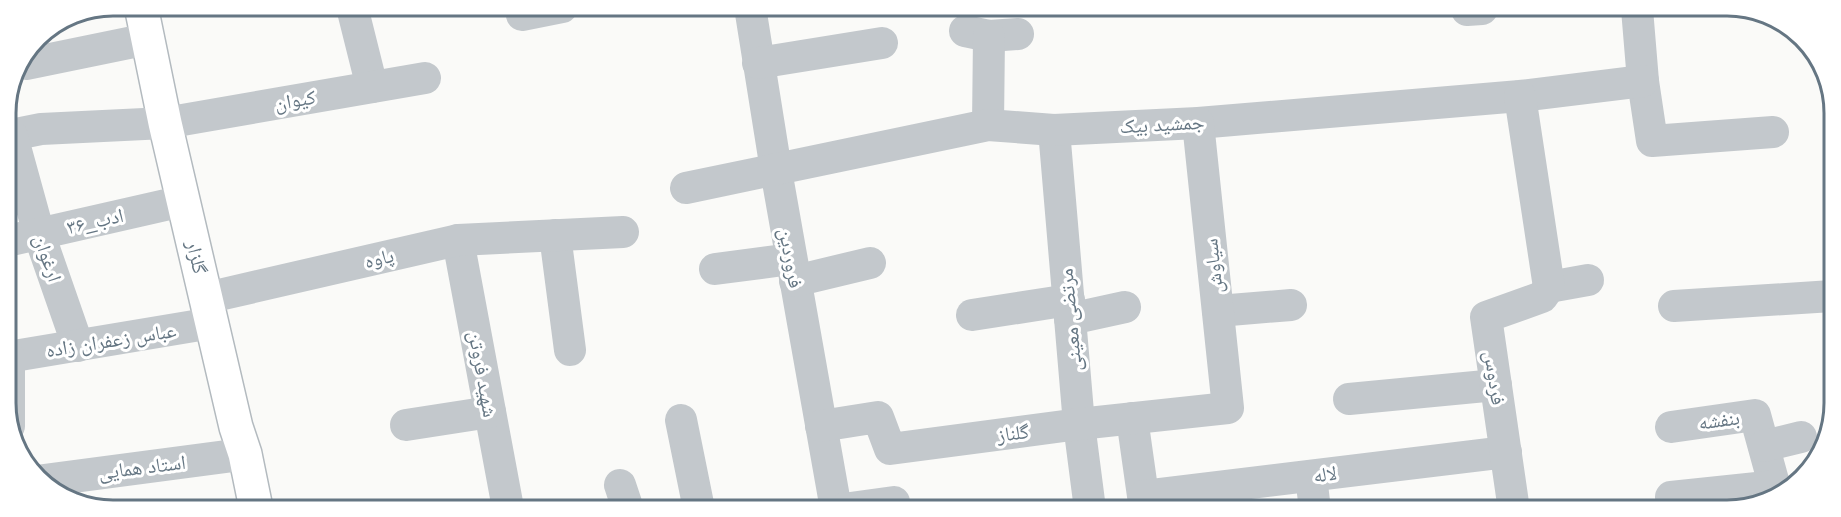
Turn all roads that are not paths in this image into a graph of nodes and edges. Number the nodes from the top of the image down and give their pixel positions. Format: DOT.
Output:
graph roads {
  1 [pos="143,16"];
  2 [pos="354,16"];
  3 [pos="751,16"];
  4 [pos="1638,16"];
  5 [pos="990,34"];
  6 [pos="148,39"];
  7 [pos="882,43"];
  8 [pos="31,63"];
  9 [pos="758,63"];
  10 [pos="425,78"];
  11 [pos="1643,81"];
  12 [pos="372,87"];
  13 [pos="1520,96"];
  14 [pos="165,123"];
  15 [pos="1198,123"];
  16 [pos="988,125"];
  17 [pos="1054,130"];
  18 [pos="1773,132"];
  19 [pos="17,134"];
  20 [pos="17,162"];
  21 [pos="776,170"];
  22 [pos="686,188"];
  23 [pos="183,201"];
  24 [pos="624,232"];
  25 [pos="39,234"];
  26 [pos="555,235"];
  27 [pos="17,239"];
  28 [pos="458,240"];
  29 [pos="870,263"];
  30 [pos="715,269"];
  31 [pos="793,270"];
  32 [pos="1588,280"];
  33 [pos="1549,286"];
  34 [pos="1824,297"];
  35 [pos="1292,305"];
  36 [pos="1674,306"];
  37 [pos="1125,307"];
  38 [pos="209,310"];
  39 [pos="1070,310"];
  40 [pos="1218,311"];
  41 [pos="972,315"];
  42 [pos="78,345"];
  43 [pos="570,351"];
  44 [pos="16,356"];
  45 [pos="1496,385"];
  46 [pos="1349,399"];
  47 [pos="1228,408"];
  48 [pos="490,412"];
  49 [pos="1132,418"];
  50 [pos="681,420"];
  51 [pos="1079,424"];
  52 [pos="406,425"];
  53 [pos="821,426"];
  54 [pos="1671,427"];
  55 [pos="1801,437"];
  56 [pos="1764,446"];
  57 [pos="1506,452"];
  58 [pos="245,454"];
  59 [pos="1311,476"];
  60 [pos="53,479"];
  61 [pos="1776,488"];
  62 [pos="1770,490"];
  63 [pos="1671,497"];
  64 [pos="254,500"];
  65 [pos="506,500"];
  66 [pos="697,500"];
  67 [pos="834,500"];
  68 [pos="1089,500"];
  69 [pos="1145,500"];
  70 [pos="1163,500"];
  71 [pos="1314,500"];
  72 [pos="1513,500"];
  1 -- 6 [label="main road, گلزار"];
  2 -- 12 [label="street"];
  3 -- 9 [label="street, فروردین"];
  4 -- 11 [label="street"];
  5 -- 16 [label="street"];
  6 -- 8 [label="street"];
  6 -- 14 [label="main road, گلزار"];
  7 -- 9 [label="street"];
  9 -- 21 [label="street, فروردین"];
  10 -- 12 [label="street, کیوان"];
  11 -- 13 [label="street, جمشید بیک"];
  11 -- 18 [label="street"];
  12 -- 14 [label="street, کیوان"];
  13 -- 15 [label="street, جمشید بیک"];
  13 -- 33 [label="street"];
  14 -- 19 [label="street, کیوان"];
  14 -- 23 [label="main road, گلزار"];
  15 -- 17 [label="street, جمشید بیک"];
  15 -- 40 [label="street, سیاوش"];
  16 -- 17 [label="street, جمشید بیک"];
  16 -- 21 [label="street, جمشید بیک"];
  17 -- 39 [label="street, مرتضی معینی"];
  20 -- 25 [label="street, ارغوان"];
  21 -- 22 [label="street, جمشید بیک"];
  21 -- 31 [label="street, فروردین"];
  23 -- 25 [label="street, ۳۶_ادب"];
  23 -- 38 [label="main road, گلزار"];
  24 -- 26 [label="street, پاوه"];
  25 -- 27 [label="street, ۳۶_ادب"];
  25 -- 42 [label="street, ارغوان"];
  26 -- 28 [label="street, پاوه"];
  26 -- 43 [label="street"];
  28 -- 38 [label="street, پاوه"];
  28 -- 48 [label="street, شهید فروتن"];
  29 -- 31 [label="street"];
  30 -- 31 [label="street"];
  31 -- 53 [label="street, فروردین"];
  32 -- 33 [label="street, فردوس"];
  33 -- 45 [label="street, فردوس"];
  34 -- 36 [label="street"];
  35 -- 40 [label="street"];
  37 -- 39 [label="street"];
  38 -- 42 [label="street, عباس زعفران زاده"];
  38 -- 58 [label="main road, گلزار"];
  39 -- 41 [label="street"];
  39 -- 51 [label="street, مرتضی معینی"];
  40 -- 47 [label="street, سیاوش"];
  42 -- 44 [label="street, عباس زعفران زاده"];
  45 -- 46 [label="street"];
  45 -- 57 [label="street, فردوس"];
  47 -- 49 [label="street, گلناز"];
  48 -- 52 [label="street"];
  48 -- 65 [label="street, شهید فروتن"];
  49 -- 51 [label="street, گلناز"];
  49 -- 69 [label="street"];
  50 -- 66 [label="street"];
  51 -- 53 [label="street, گلناز"];
  51 -- 68 [label="street, مرتضی معینی"];
  53 -- 67 [label="street, فروردین"];
  54 -- 56 [label="street, بنفشه"];
  55 -- 56 [label="street"];
  56 -- 61 [label="street, بنفشه"];
  57 -- 59 [label="street, لاله"];
  57 -- 72 [label="street, فردوس"];
  58 -- 60 [label="street, استاد همایی"];
  58 -- 64 [label="main road, گلزار"];
  59 -- 70 [label="street, لاله"];
  59 -- 71 [label="street"];
  62 -- 63 [label="street"];
}
